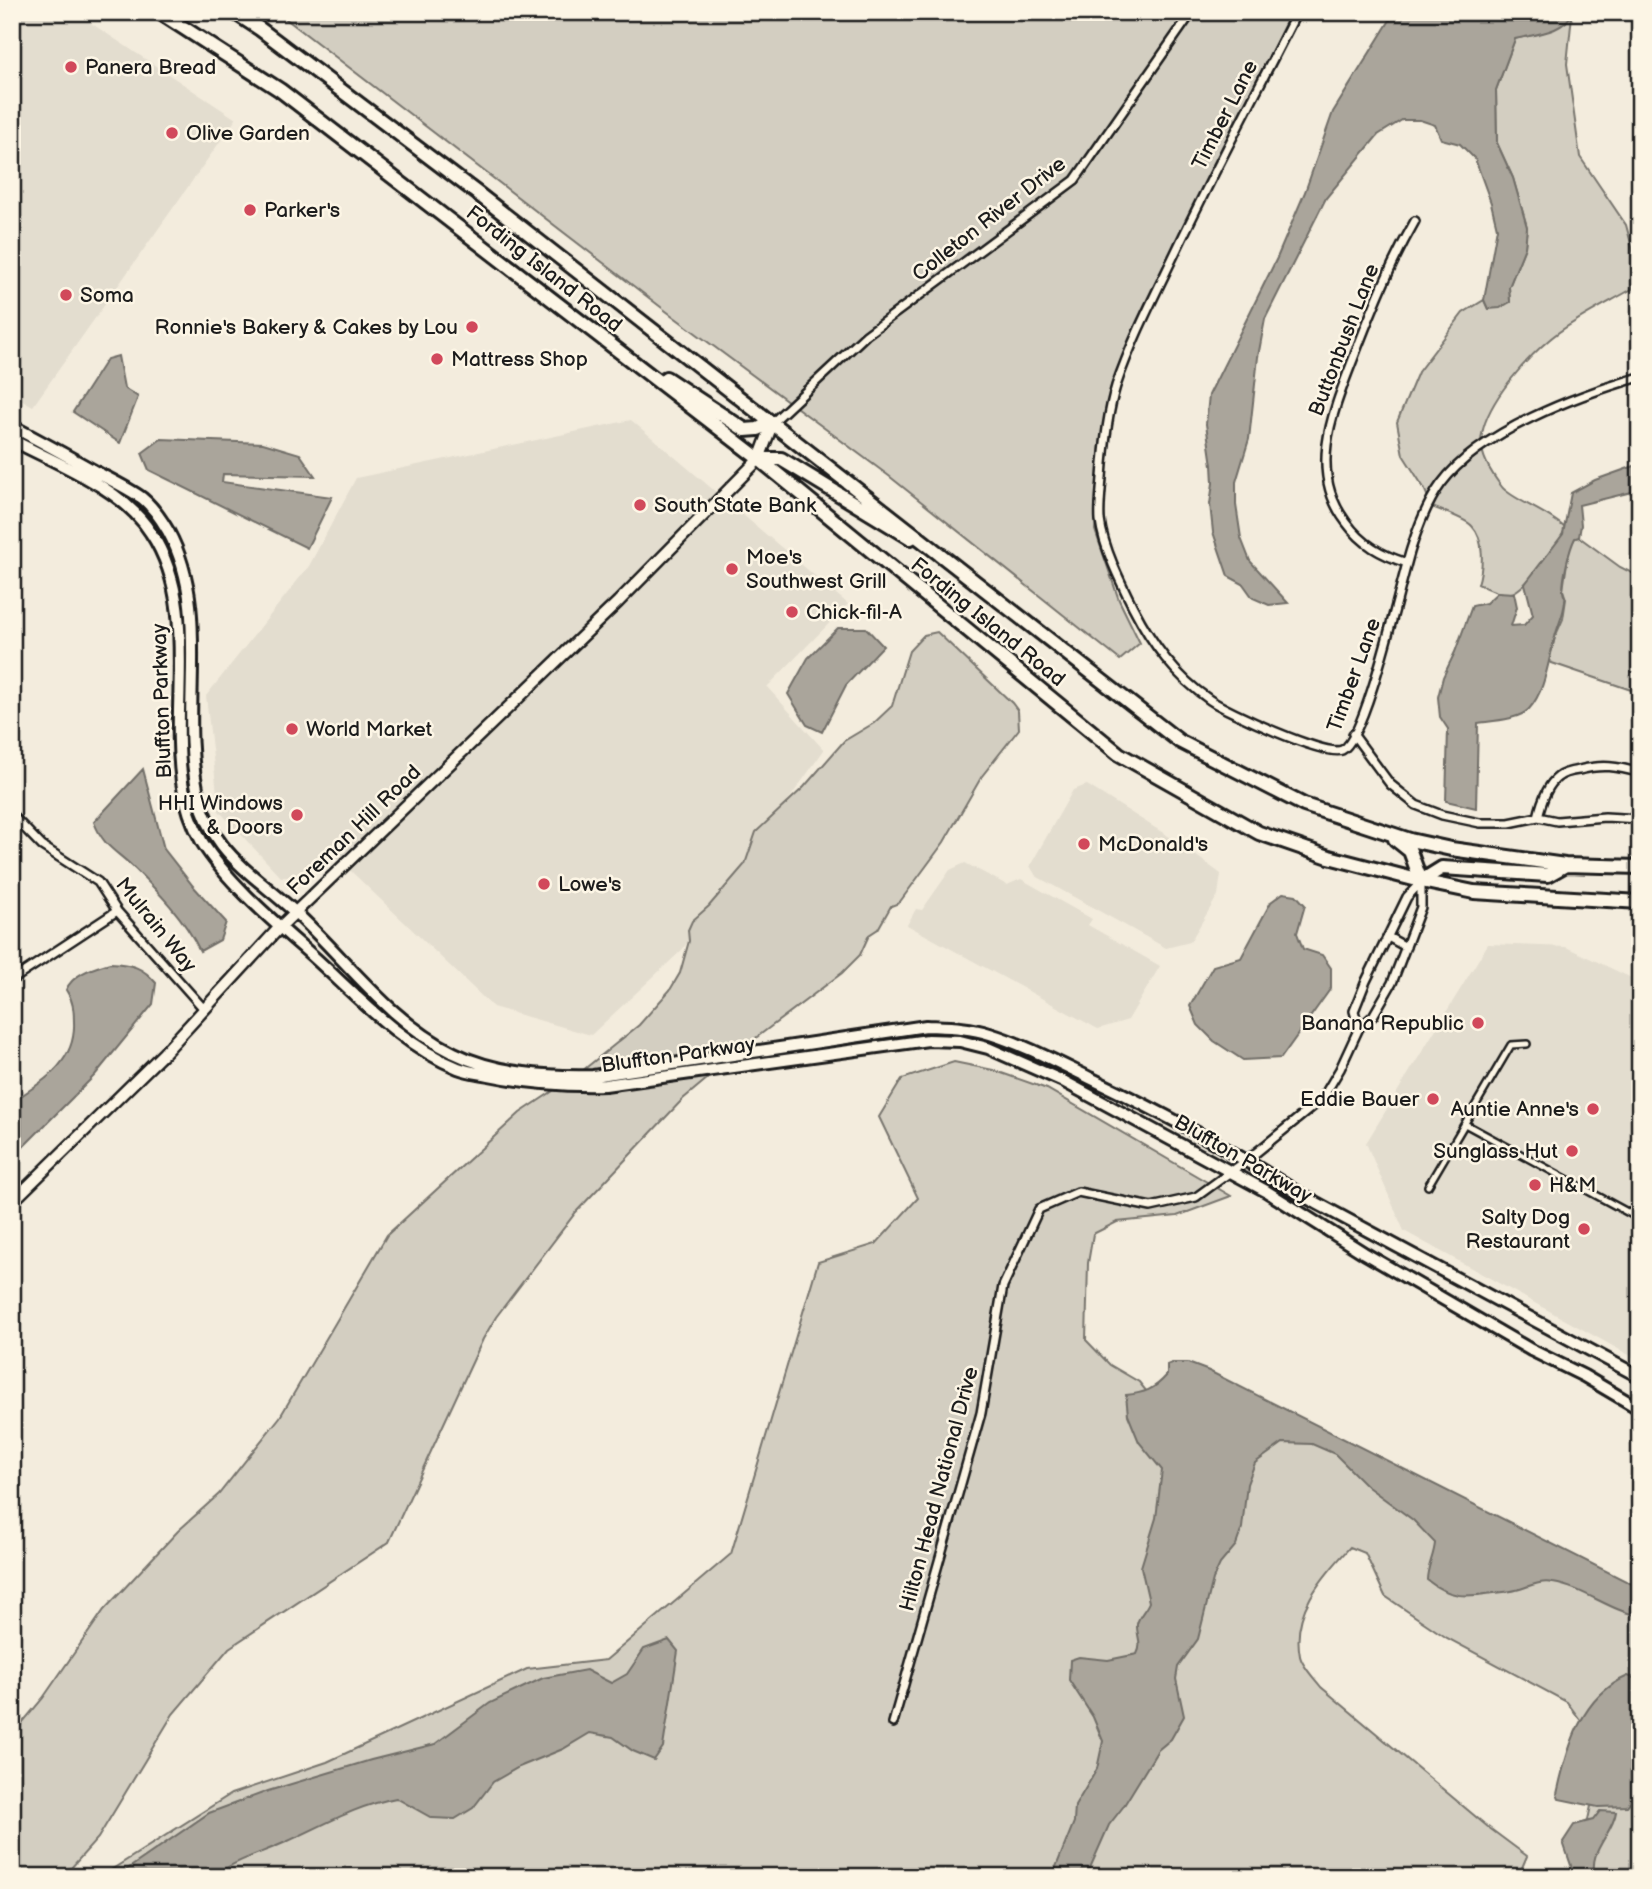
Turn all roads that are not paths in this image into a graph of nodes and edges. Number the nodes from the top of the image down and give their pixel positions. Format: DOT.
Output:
graph roads {
  1 [pos="159,12"];
  2 [pos="234,12"];
  3 [pos="1192,12"];
  4 [pos="1297,12"];
  5 [pos="1415,221"];
  6 [pos="592,330"];
  7 [pos="1640,377"];
  8 [pos="773,422"];
  9 [pos="12,426"];
  10 [pos="12,440"];
  11 [pos="759,459"];
  12 [pos="1407,563"];
  13 [pos="12,564"];
  14 [pos="959,567"];
  15 [pos="12,604"];
  16 [pos="1353,734"];
  17 [pos="1640,774"];
  18 [pos="12,815"];
  19 [pos="1538,817"];
  20 [pos="1640,820"];
  21 [pos="1383,831"];
  22 [pos="1565,865"];
  23 [pos="1640,867"];
  24 [pos="1421,881"];
  25 [pos="1640,902"];
  26 [pos="117,911"];
  27 [pos="296,912"];
  28 [pos="280,927"];
  29 [pos="1388,937"];
  30 [pos="1406,947"];
  31 [pos="12,979"];
  32 [pos="204,1009"];
  33 [pos="1359,1028"];
  34 [pos="1527,1044"];
  35 [pos="1465,1124"];
  36 [pos="1247,1160"];
  37 [pos="1231,1172"];
  38 [pos="1427,1186"];
  39 [pos="12,1202"];
  40 [pos="1640,1219"];
  41 [pos="1640,1377"];
  42 [pos="1640,1409"];
  43 [pos="894,1723"];
  1 -- 6 [label="highway, Fording Island Road"];
  2 -- 8 [label="highway, Fording Island Road"];
  3 -- 8 [label="street, Colleton River Drive"];
  4 -- 16 [label="street, Timber Lane"];
  5 -- 12 [label="street, Buttonbush Lane"];
  6 -- 8 [label="highway"];
  6 -- 11 [label="highway, Fording Island Road"];
  7 -- 12 [label="street, Timber Lane"];
  8 -- 11 [label="street, Foreman Hill Road"];
  8 -- 14 [label="highway, Fording Island Road"];
  9 -- 27 [label="main road, Bluffton Parkway"];
  10 -- 28 [label="main road, Bluffton Parkway"];
  11 -- 14 [label="highway"];
  11 -- 24 [label="highway, Fording Island Road"];
  11 -- 27 [label="street, Foreman Hill Road"];
  12 -- 16 [label="street, Timber Lane"];
  13 -- 15 [label="street"];
  14 -- 21 [label="highway, Fording Island Road"];
  16 -- 19 [label="street"];
  17 -- 19 [label="street"];
  18 -- 26 [label="street, Mulrain Way"];
  19 -- 20 [label="street"];
  21 -- 22 [label="highway, Fording Island Road"];
  21 -- 24 [label="highway"];
  22 -- 23 [label="highway, Fording Island Road"];
  22 -- 24 [label="highway"];
  24 -- 25 [label="highway, Fording Island Road"];
  24 -- 29 [label="street, Hilton Head National Drive"];
  24 -- 30 [label="street, Hilton Head National Drive"];
  26 -- 31 [label="street"];
  26 -- 32 [label="street, Mulrain Way"];
  27 -- 28 [label="street, Foreman Hill Road"];
  27 -- 36 [label="main road, Bluffton Parkway"];
  28 -- 32 [label="street, Foreman Hill Road"];
  28 -- 37 [label="main road, Bluffton Parkway"];
  29 -- 30 [label="street"];
  29 -- 33 [label="street, Hilton Head National Drive"];
  30 -- 33 [label="street, Hilton Head National Drive"];
  32 -- 39 [label="street, Foreman Hill Road"];
  33 -- 36 [label="street, Hilton Head National Drive"];
  34 -- 35 [label="street"];
  35 -- 38 [label="street"];
  35 -- 40 [label="street"];
  36 -- 37 [label="street, Hilton Head National Drive"];
  36 -- 41 [label="main road, Bluffton Parkway"];
  37 -- 42 [label="main road, Bluffton Parkway"];
  37 -- 43 [label="street, Hilton Head National Drive"];
}
